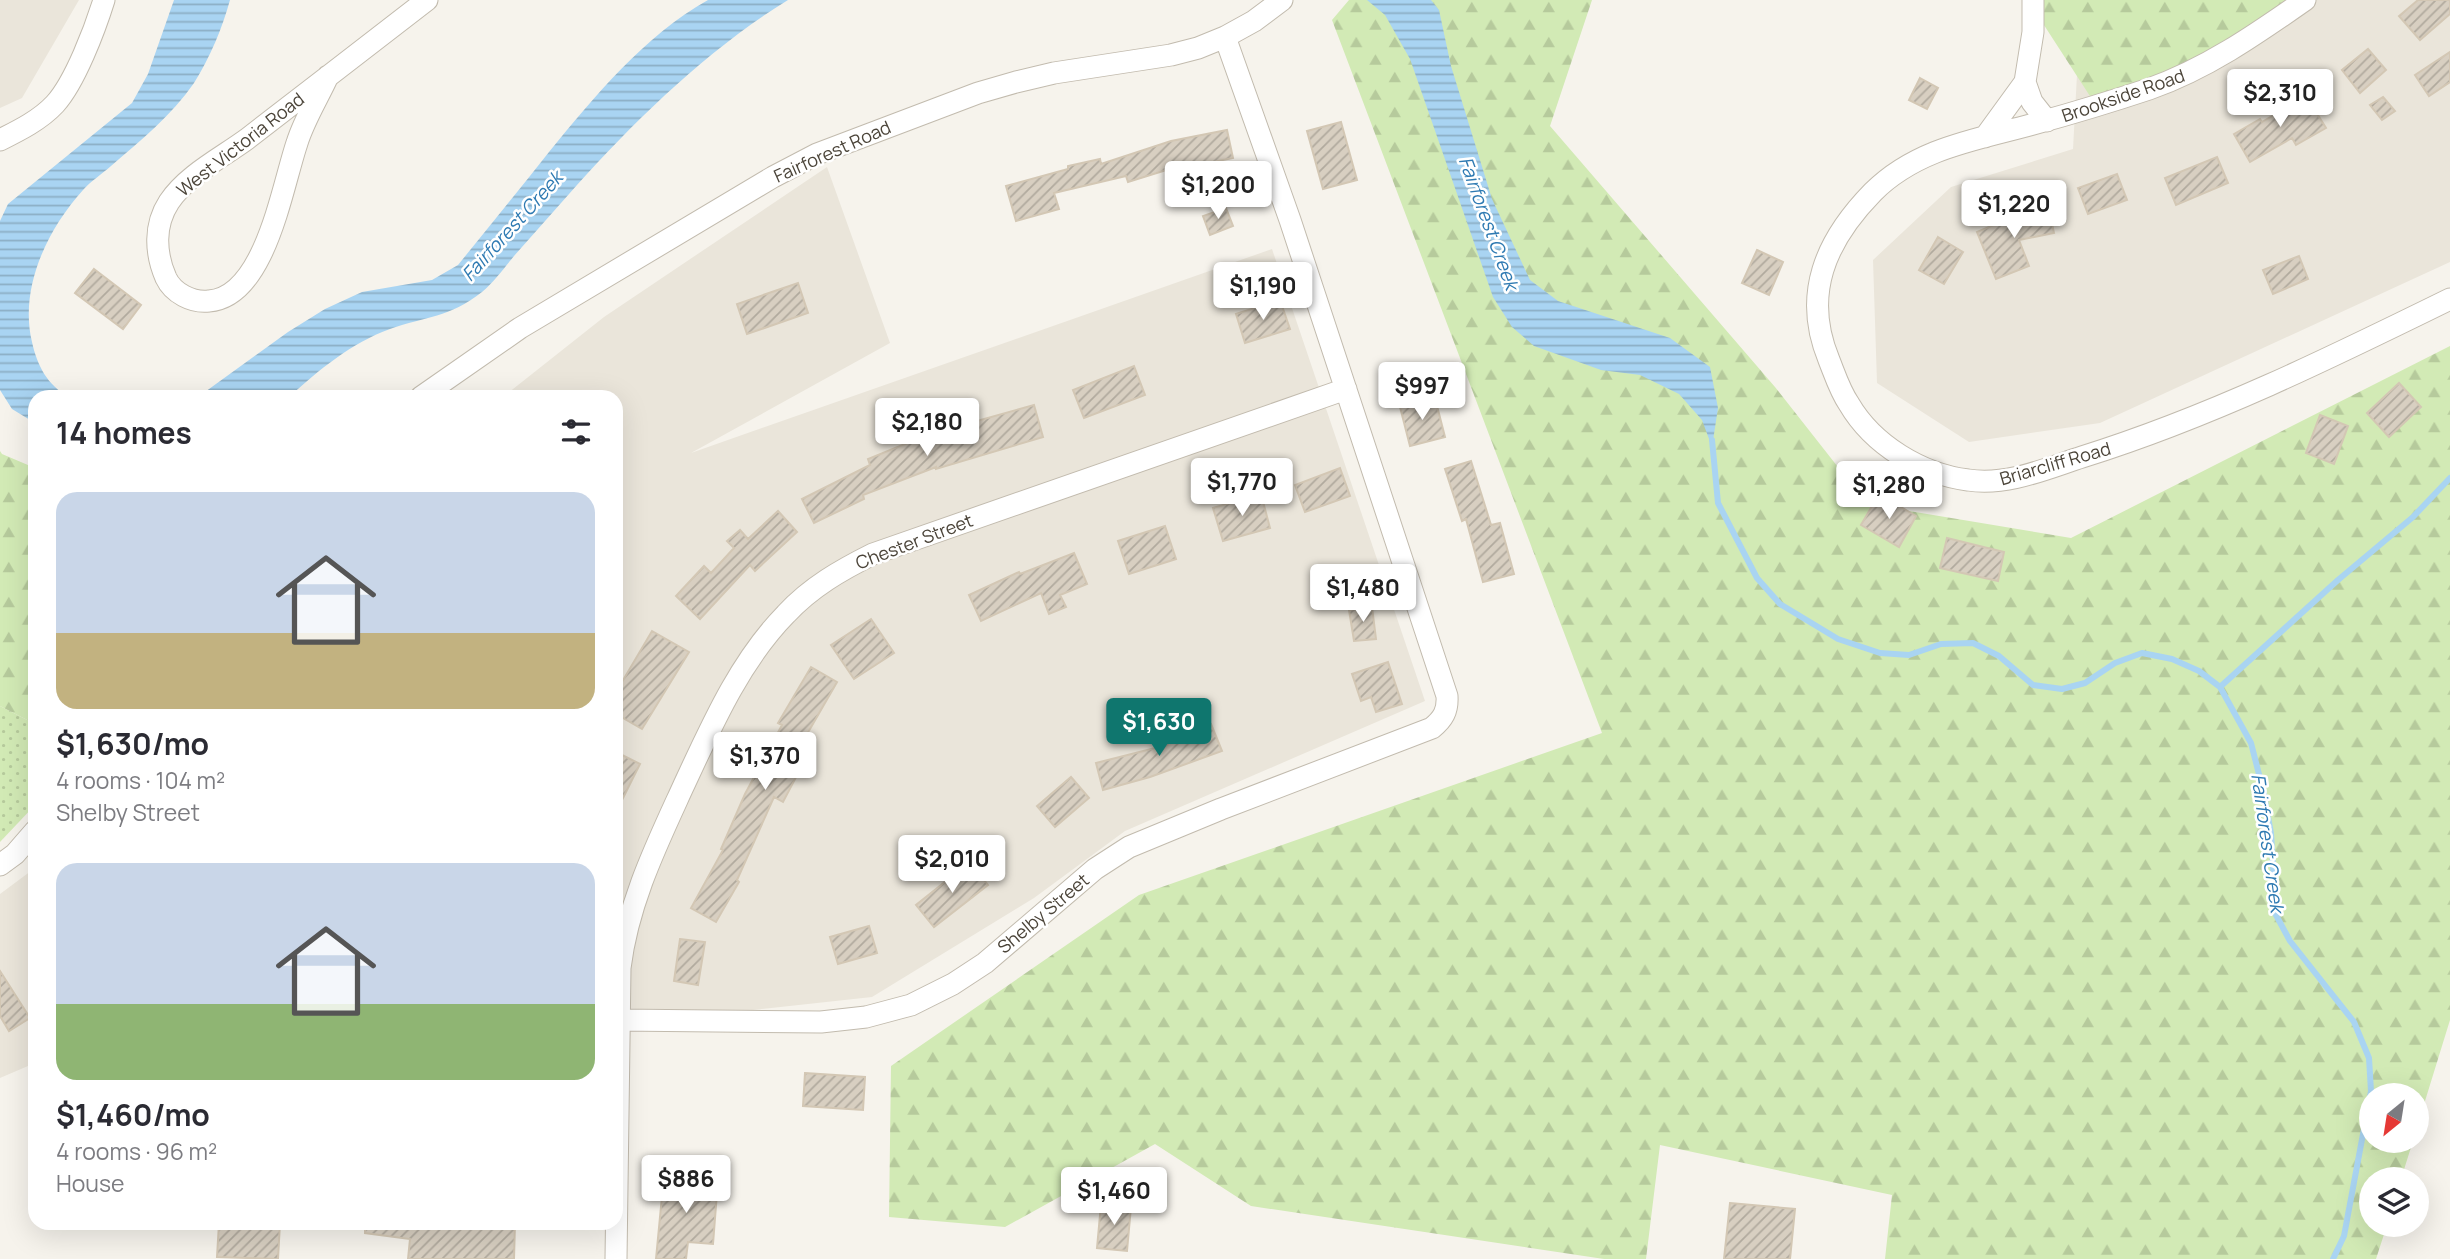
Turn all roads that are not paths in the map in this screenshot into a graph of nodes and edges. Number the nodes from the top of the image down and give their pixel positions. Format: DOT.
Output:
graph roads {
  1 [pos="104,0"];
  2 [pos="427,0"];
  3 [pos="1282,0"];
  4 [pos="2033,0"];
  5 [pos="2305,0"];
  6 [pos="1225,37"];
  7 [pos="328,76"];
  8 [pos="2025,82"];
  9 [pos="2047,121"];
  10 [pos="1985,137"];
  11 [pos="0,140"];
  12 [pos="2450,299"];
  13 [pos="1346,389"];
  14 [pos="431,390"];
  15 [pos="28,839"];
  16 [pos="0,865"];
  17 [pos="623,950"];
  18 [pos="623,1020"];
  19 [pos="616,1230"];
  20 [pos="616,1259"];
  1 -- 11 [label="street"];
  2 -- 7 [label="street, West Victoria Road"];
  3 -- 6 [label="street, Fairforest Road"];
  4 -- 8 [label="street"];
  5 -- 9 [label="street, Brookside Road"];
  6 -- 13 [label="street"];
  6 -- 14 [label="street, Fairforest Road"];
  7 -- 7 [label="street, West Victoria Road"];
  8 -- 9 [label="street, Brookside Road"];
  8 -- 10 [label="street"];
  9 -- 10 [label="street, Brookside Road"];
  10 -- 12 [label="street, Briarcliff Road"];
  13 -- 17 [label="street, Chester Street"];
  13 -- 18 [label="street, Shelby Street"];
  15 -- 16 [label="street"];
  19 -- 20 [label="street, Chester Street"];
}
